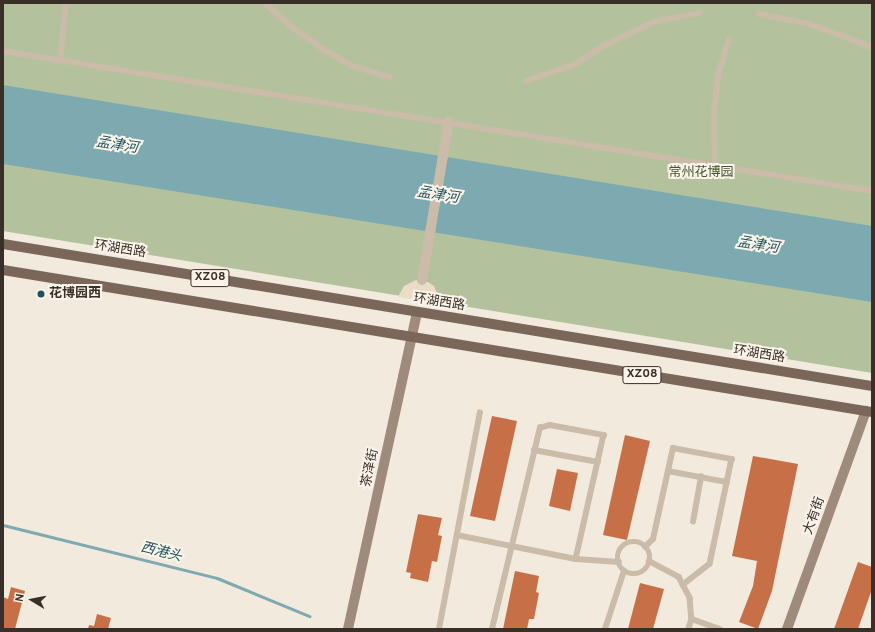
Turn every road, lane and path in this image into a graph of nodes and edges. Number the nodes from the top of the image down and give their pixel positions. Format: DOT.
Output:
graph roads {
  1 [pos="66,3"];
  2 [pos="265,3"];
  3 [pos="699,14"];
  4 [pos="759,14"];
  5 [pos="729,40"];
  6 [pos="872,47"];
  7 [pos="3,51"];
  8 [pos="60,60"];
  9 [pos="389,77"];
  10 [pos="526,81"];
  11 [pos="448,126"];
  12 [pos="715,166"];
  13 [pos="872,191"];
  14 [pos="3,244"];
  15 [pos="3,270"];
  16 [pos="422,280"];
  17 [pos="417,313"];
  18 [pos="412,337"];
  19 [pos="872,386"];
  20 [pos="869,412"];
  21 [pos="480,413"];
  22 [pos="534,450"];
  23 [pos="598,462"];
  24 [pos="668,471"];
  25 [pos="701,477"];
  26 [pos="727,482"];
  27 [pos="693,522"];
  28 [pos="457,535"];
  29 [pos="510,545"];
  30 [pos="645,547"];
  31 [pos="576,559"];
  32 [pos="649,561"];
  33 [pos="619,562"];
  34 [pos="624,571"];
  35 [pos="683,585"];
  36 [pos="692,619"];
  37 [pos="348,629"];
  38 [pos="439,629"];
  39 [pos="492,629"];
  40 [pos="605,629"];
  41 [pos="689,629"];
  42 [pos="720,629"];
  43 [pos="787,629"];
  1 -- 8 [label="lane"];
  2 -- 9 [label="lane"];
  3 -- 10 [label="lane"];
  4 -- 6 [label="lane"];
  5 -- 12 [label="lane"];
  7 -- 8 [label="lane"];
  8 -- 11 [label="lane"];
  11 -- 12 [label="lane"];
  11 -- 16 [label="street"];
  12 -- 13 [label="lane"];
  14 -- 17 [label="main road, 环湖西路 / XZ08"];
  15 -- 18 [label="main road, XZ08"];
  17 -- 18 [label="street, 茶泽街"];
  17 -- 19 [label="main road, 环湖西路 / XZ08"];
  18 -- 20 [label="main road, XZ08"];
  18 -- 37 [label="street, 茶泽街"];
  20 -- 43 [label="street, 大有街"];
  21 -- 28 [label="lane"];
  22 -- 23 [label="lane"];
  22 -- 23 [label="lane"];
  22 -- 29 [label="lane"];
  23 -- 31 [label="lane"];
  24 -- 25 [label="lane"];
  24 -- 26 [label="lane"];
  24 -- 30 [label="lane"];
  25 -- 26 [label="lane"];
  25 -- 27 [label="lane"];
  26 -- 35 [label="lane"];
  28 -- 29 [label="lane"];
  28 -- 38 [label="lane"];
  29 -- 31 [label="lane"];
  29 -- 39 [label="lane"];
  30 -- 32 [label="lane"];
  30 -- 33 [label="lane"];
  31 -- 33 [label="lane"];
  32 -- 34 [label="lane"];
  32 -- 35 [label="lane"];
  33 -- 34 [label="lane"];
  34 -- 40 [label="lane"];
  35 -- 36 [label="lane"];
  36 -- 41 [label="lane"];
  36 -- 42 [label="lane"];
}
